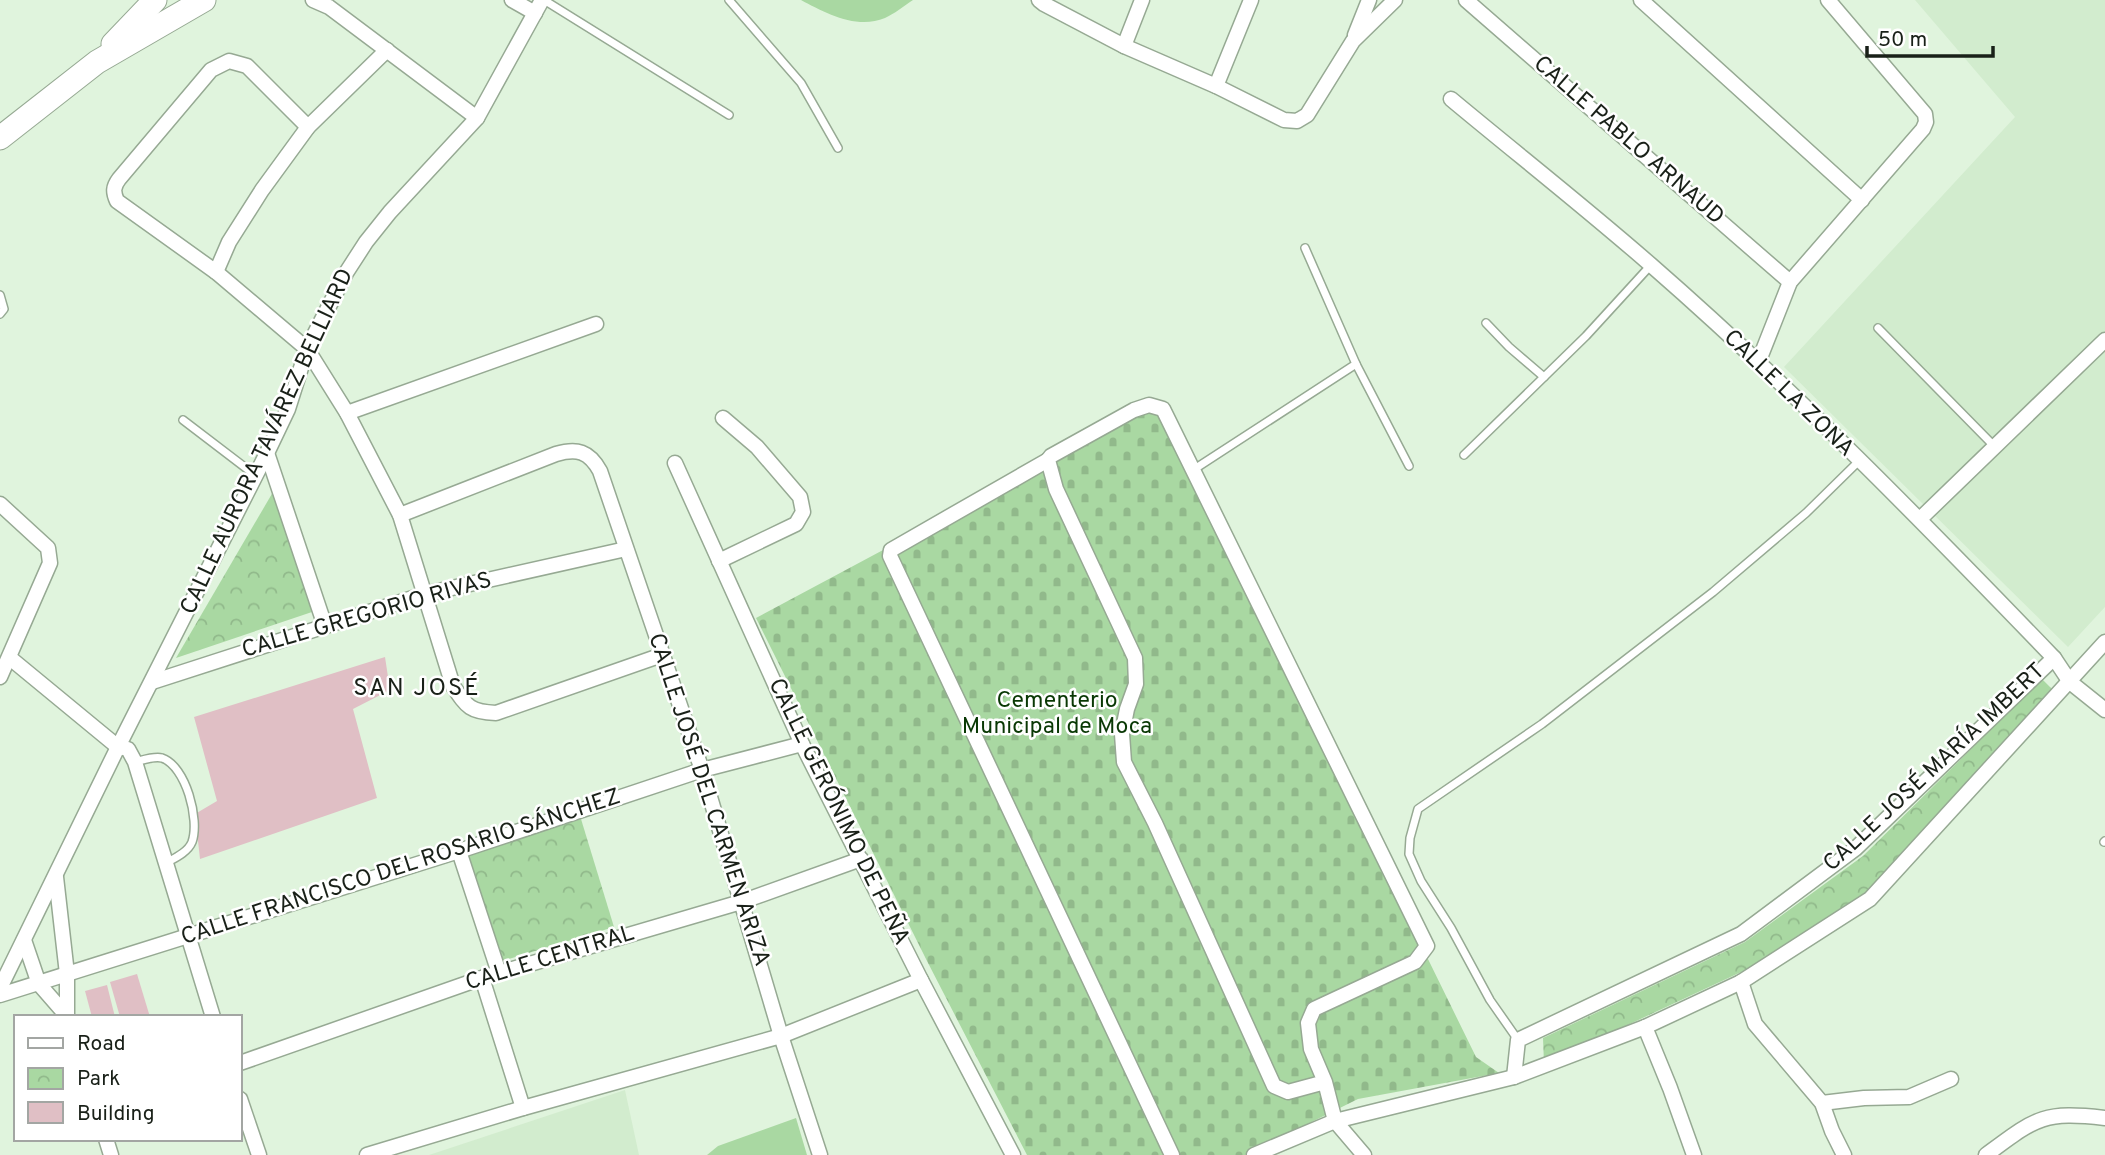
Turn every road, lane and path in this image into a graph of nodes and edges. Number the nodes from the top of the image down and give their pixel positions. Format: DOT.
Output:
graph roads {
  1 [pos="155,0"];
  2 [pos="204,0"];
  3 [pos="313,0"];
  4 [pos="512,0"];
  5 [pos="729,0"];
  6 [pos="1040,0"];
  7 [pos="1142,0"];
  8 [pos="1251,0"];
  9 [pos="1369,0"];
  10 [pos="1395,0"];
  11 [pos="1466,0"];
  12 [pos="1641,0"];
  13 [pos="1828,0"];
  14 [pos="328,3"];
  15 [pos="540,4"];
  16 [pos="1353,41"];
  17 [pos="1124,46"];
  18 [pos="387,50"];
  19 [pos="97,62"];
  20 [pos="1216,86"];
  21 [pos="1451,99"];
  22 [pos="729,115"];
  23 [pos="477,118"];
  24 [pos="308,127"];
  25 [pos="0,138"];
  26 [pos="838,148"];
  27 [pos="1862,200"];
  28 [pos="1305,248"];
  29 [pos="1651,265"];
  30 [pos="216,272"];
  31 [pos="1790,282"];
  32 [pos="0,295"];
  33 [pos="0,314"];
  34 [pos="1486,323"];
  35 [pos="596,324"];
  36 [pos="1878,328"];
  37 [pos="2105,340"];
  38 [pos="307,349"];
  39 [pos="1758,363"];
  40 [pos="1356,364"];
  41 [pos="1544,377"];
  42 [pos="347,413"];
  43 [pos="723,418"];
  44 [pos="183,420"];
  45 [pos="1994,446"];
  46 [pos="267,453"];
  47 [pos="1464,455"];
  48 [pos="1048,460"];
  49 [pos="1858,461"];
  50 [pos="675,463"];
  51 [pos="1409,466"];
  52 [pos="1193,471"];
  53 [pos="256,475"];
  54 [pos="0,504"];
  55 [pos="400,515"];
  56 [pos="1920,519"];
  57 [pos="626,549"];
  58 [pos="719,561"];
  59 [pos="425,594"];
  60 [pos="325,626"];
  61 [pos="2105,642"];
  62 [pos="663,655"];
  63 [pos="10,658"];
  64 [pos="2054,658"];
  65 [pos="0,677"];
  66 [pos="152,682"];
  67 [pos="2070,682"];
  68 [pos="2105,710"];
  69 [pos="802,744"];
  70 [pos="118,747"];
  71 [pos="135,762"];
  72 [pos="702,770"];
  73 [pos="459,851"];
  74 [pos="861,859"];
  75 [pos="166,863"];
  76 [pos="56,875"];
  77 [pos="741,902"];
  78 [pos="189,937"];
  79 [pos="24,940"];
  80 [pos="499,973"];
  81 [pos="67,974"];
  82 [pos="482,978"];
  83 [pos="921,980"];
  84 [pos="1741,982"];
  85 [pos="39,984"];
  86 [pos="0,988"];
  87 [pos="0,995"];
  88 [pos="66,1015"];
  89 [pos="67,1015"];
  90 [pos="212,1015"];
  91 [pos="1645,1027"];
  92 [pos="782,1036"];
  93 [pos="1518,1040"];
  94 [pos="242,1062"];
  95 [pos="1514,1077"];
  96 [pos="1951,1079"];
  97 [pos="1325,1082"];
  98 [pos="1822,1103"];
  99 [pos="242,1105"];
  100 [pos="523,1108"];
  101 [pos="2105,1118"];
  102 [pos="1335,1121"];
  103 [pos="259,1155"];
  104 [pos="367,1155"];
  105 [pos="820,1155"];
  106 [pos="1013,1155"];
  107 [pos="1172,1155"];
  108 [pos="1254,1155"];
  109 [pos="1364,1155"];
  110 [pos="1694,1155"];
  111 [pos="1844,1155"];
  112 [pos="1986,1155"];
  1 -- 19 [label="main road"];
  2 -- 19 [label="main road"];
  3 -- 14 [label="street"];
  4 -- 15 [label="street"];
  5 -- 26 [label="lane"];
  6 -- 17 [label="street"];
  7 -- 17 [label="street"];
  8 -- 20 [label="street"];
  9 -- 16 [label="street"];
  10 -- 16 [label="street"];
  11 -- 31 [label="street, CALLE PABLO ARNAUD"];
  12 -- 27 [label="street"];
  13 -- 27 [label="street"];
  14 -- 18 [label="street"];
  15 -- 22 [label="lane"];
  15 -- 23 [label="street, CALLE AURORA TAVÁREZ BELLIARD"];
  16 -- 20 [label="street"];
  17 -- 20 [label="street"];
  18 -- 23 [label="street"];
  18 -- 24 [label="street"];
  19 -- 25 [label="main road"];
  21 -- 29 [label="street, CALLE LA ZONA"];
  23 -- 38 [label="street, CALLE AURORA TAVÁREZ BELLIARD"];
  24 -- 30 [label="street"];
  24 -- 30 [label="street"];
  27 -- 31 [label="street"];
  28 -- 40 [label="lane"];
  29 -- 39 [label="street, CALLE LA ZONA"];
  29 -- 41 [label="lane"];
  30 -- 38 [label="street"];
  31 -- 39 [label="street"];
  32 -- 33 [label="lane"];
  34 -- 41 [label="lane"];
  35 -- 42 [label="street"];
  36 -- 45 [label="lane"];
  37 -- 45 [label="street"];
  38 -- 42 [label="street"];
  38 -- 46 [label="street, CALLE AURORA TAVÁREZ BELLIARD"];
  39 -- 49 [label="street, CALLE LA ZONA"];
  40 -- 51 [label="lane"];
  40 -- 52 [label="lane"];
  41 -- 47 [label="lane"];
  42 -- 55 [label="street"];
  43 -- 58 [label="street"];
  44 -- 53 [label="lane"];
  45 -- 56 [label="street"];
  46 -- 53 [label="street, CALLE AURORA TAVÁREZ BELLIARD"];
  46 -- 60 [label="street"];
  48 -- 52 [label="street"];
  48 -- 97 [label="street"];
  48 -- 107 [label="street"];
  49 -- 56 [label="street, CALLE LA ZONA"];
  49 -- 93 [label="lane"];
  50 -- 58 [label="street, CALLE GERÓNIMO DE PEÑA"];
  52 -- 97 [label="street"];
  53 -- 66 [label="street, CALLE AURORA TAVÁREZ BELLIARD"];
  54 -- 63 [label="street"];
  55 -- 57 [label="street, CALLE JOSÉ DEL CARMEN ARIZA"];
  55 -- 59 [label="street"];
  56 -- 64 [label="street, CALLE LA ZONA"];
  57 -- 59 [label="street, CALLE GREGORIO RIVAS"];
  57 -- 62 [label="street, CALLE JOSÉ DEL CARMEN ARIZA"];
  58 -- 69 [label="street, CALLE GERÓNIMO DE PEÑA"];
  59 -- 60 [label="street, CALLE GREGORIO RIVAS"];
  59 -- 62 [label="street"];
  60 -- 66 [label="street, CALLE GREGORIO RIVAS"];
  61 -- 67 [label="street, CALLE JOSÉ MARÍA IMBERT"];
  62 -- 72 [label="street, CALLE JOSÉ DEL CARMEN ARIZA"];
  63 -- 65 [label="street"];
  63 -- 70 [label="street"];
  64 -- 67 [label="street, CALLE LA ZONA"];
  64 -- 93 [label="street, CALLE JOSÉ MARÍA IMBERT"];
  66 -- 70 [label="street, CALLE AURORA TAVÁREZ BELLIARD"];
  67 -- 68 [label="street, CALLE LA ZONA"];
  67 -- 84 [label="street, CALLE JOSÉ MARÍA IMBERT"];
  69 -- 72 [label="street, CALLE FRANCISCO DEL ROSARIO SÁNCHEZ"];
  69 -- 74 [label="street, CALLE GERÓNIMO DE PEÑA"];
  70 -- 71 [label="street"];
  70 -- 76 [label="street, CALLE AURORA TAVÁREZ BELLIARD"];
  71 -- 75 [label="street"];
  71 -- 75 [label="lane"];
  72 -- 73 [label="street, CALLE FRANCISCO DEL ROSARIO SÁNCHEZ"];
  72 -- 77 [label="street, CALLE JOSÉ DEL CARMEN ARIZA"];
  73 -- 78 [label="street, CALLE FRANCISCO DEL ROSARIO SÁNCHEZ"];
  73 -- 80 [label="street"];
  74 -- 77 [label="street, CALLE CENTRAL"];
  74 -- 83 [label="street, CALLE GERÓNIMO DE PEÑA"];
  75 -- 78 [label="street"];
  76 -- 79 [label="street, CALLE AURORA TAVÁREZ BELLIARD"];
  76 -- 81 [label="street"];
  77 -- 80 [label="street, CALLE CENTRAL"];
  77 -- 92 [label="street, CALLE JOSÉ DEL CARMEN ARIZA"];
  78 -- 81 [label="street, CALLE FRANCISCO DEL ROSARIO SÁNCHEZ"];
  78 -- 90 [label="street"];
  79 -- 85 [label="street"];
  79 -- 86 [label="street, CALLE AURORA TAVÁREZ BELLIARD"];
  80 -- 82 [label="street, CALLE CENTRAL"];
  81 -- 85 [label="street, CALLE FRANCISCO DEL ROSARIO SÁNCHEZ"];
  81 -- 89 [label="street"];
  82 -- 94 [label="street, CALLE CENTRAL"];
  82 -- 100 [label="street"];
  83 -- 92 [label="street"];
  83 -- 106 [label="street, CALLE GERÓNIMO DE PEÑA"];
  84 -- 91 [label="street, CALLE JOSÉ MARÍA IMBERT"];
  84 -- 98 [label="street"];
  85 -- 87 [label="street, CALLE FRANCISCO DEL ROSARIO SÁNCHEZ"];
  85 -- 88 [label="street"];
  91 -- 95 [label="street, CALLE JOSÉ MARÍA IMBERT"];
  91 -- 110 [label="street"];
  92 -- 100 [label="street"];
  92 -- 105 [label="street, CALLE JOSÉ DEL CARMEN ARIZA"];
  93 -- 95 [label="street"];
  95 -- 102 [label="street, CALLE JOSÉ MARÍA IMBERT"];
  96 -- 98 [label="street"];
  97 -- 102 [label="street"];
  98 -- 111 [label="street"];
  99 -- 103 [label="street"];
  100 -- 104 [label="street"];
  101 -- 112 [label="street"];
  102 -- 108 [label="street, CALLE JOSÉ MARÍA IMBERT"];
  102 -- 109 [label="street"];
}
